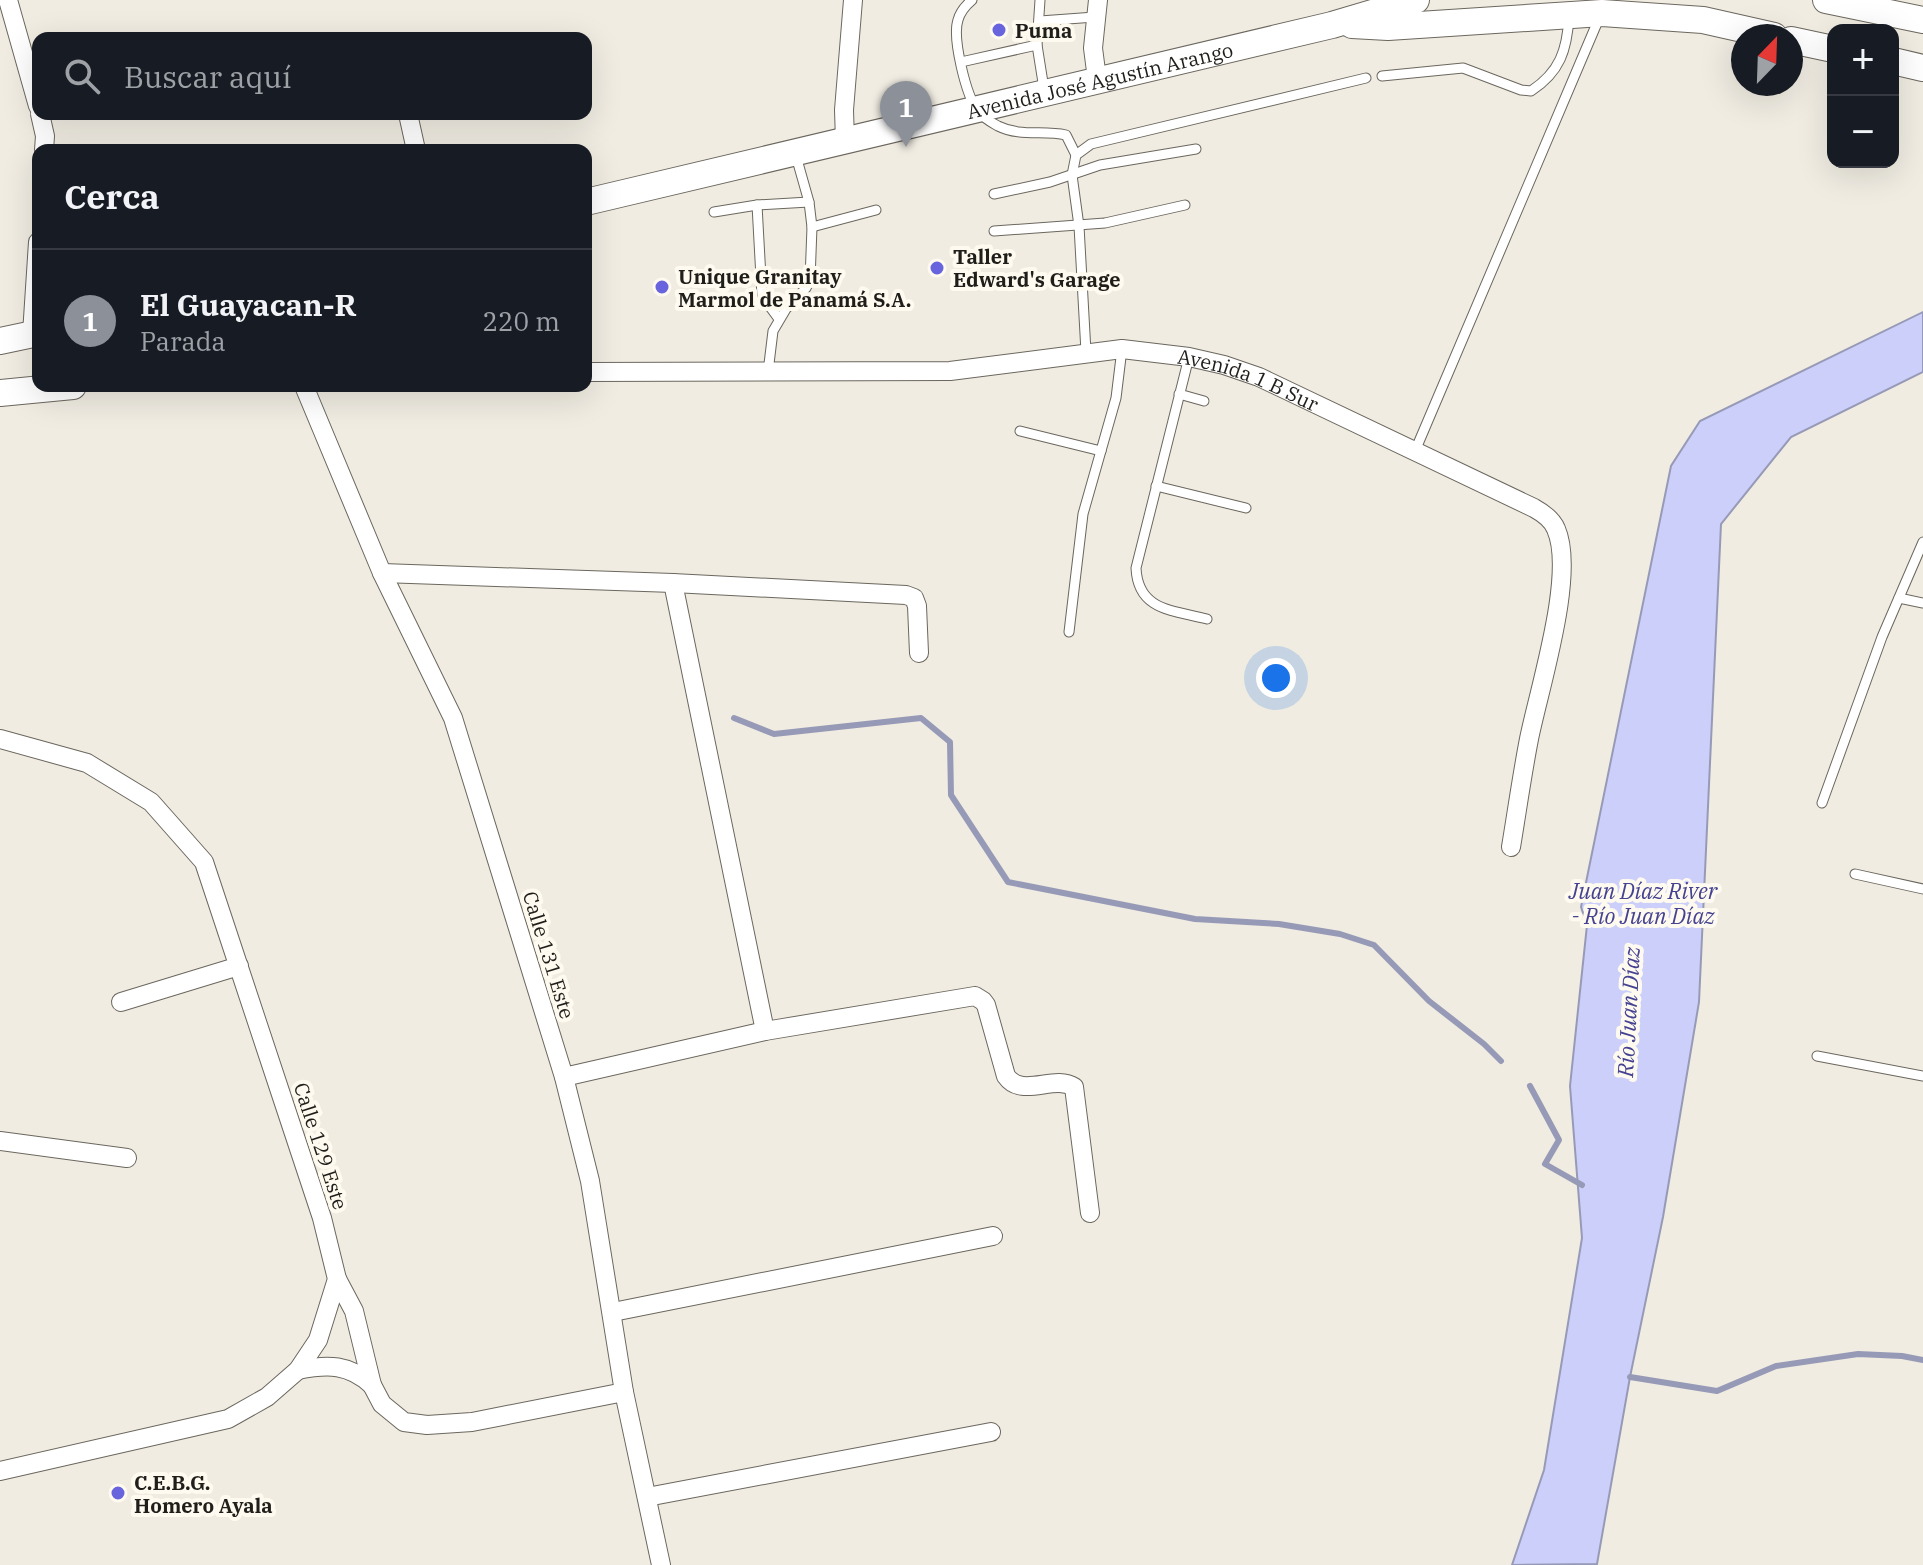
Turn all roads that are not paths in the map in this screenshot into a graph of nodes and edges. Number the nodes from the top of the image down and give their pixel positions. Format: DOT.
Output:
graph roads {
  1 [pos="8,0"];
  2 [pos="853,0"];
  3 [pos="972,0"];
  4 [pos="1040,0"];
  5 [pos="1416,0"];
  6 [pos="1684,0"];
  7 [pos="1715,0"];
  8 [pos="1826,0"];
  9 [pos="1096,8"];
  10 [pos="1602,13"];
  11 [pos="1570,14"];
  12 [pos="1632,15"];
  13 [pos="1923,20"];
  14 [pos="1040,21"];
  15 [pos="1748,24"];
  16 [pos="1332,25"];
  17 [pos="1731,26"];
  18 [pos="1803,43"];
  19 [pos="1037,45"];
  20 [pos="1827,48"];
  21 [pos="961,62"];
  22 [pos="1899,62"];
  23 [pos="1923,68"];
  24 [pos="1382,76"];
  25 [pos="1366,78"];
  26 [pos="1097,79"];
  27 [pos="32,85"];
  28 [pos="1045,93"];
  29 [pos="976,109"];
  30 [pos="41,120"];
  31 [pos="409,120"];
  32 [pos="845,141"];
  33 [pos="44,144"];
  34 [pos="415,144"];
  35 [pos="1196,149"];
  36 [pos="795,153"];
  37 [pos="1076,155"];
  38 [pos="1072,175"];
  39 [pos="994,194"];
  40 [pos="592,201"];
  41 [pos="809,202"];
  42 [pos="757,205"];
  43 [pos="1185,205"];
  44 [pos="876,210"];
  45 [pos="714,212"];
  46 [pos="1079,226"];
  47 [pos="812,227"];
  48 [pos="994,231"];
  49 [pos="779,319"];
  50 [pos="32,335"];
  51 [pos="0,341"];
  52 [pos="1122,349"];
  53 [pos="1086,352"];
  54 [pos="1189,357"];
  55 [pos="592,372"];
  56 [pos="768,372"];
  57 [pos="32,390"];
  58 [pos="307,392"];
  59 [pos="0,393"];
  60 [pos="1179,394"];
  61 [pos="1204,401"];
  62 [pos="1020,431"];
  63 [pos="1101,451"];
  64 [pos="1415,451"];
  65 [pos="1156,486"];
  66 [pos="1246,508"];
  67 [pos="1923,542"];
  68 [pos="382,573"];
  69 [pos="673,583"];
  70 [pos="1899,598"];
  71 [pos="1923,603"];
  72 [pos="1207,619"];
  73 [pos="1069,632"];
  74 [pos="919,653"];
  75 [pos="0,739"];
  76 [pos="1822,803"];
  77 [pos="1511,847"];
  78 [pos="1855,874"];
  79 [pos="1923,889"];
  80 [pos="239,966"];
  81 [pos="121,1002"];
  82 [pos="765,1031"];
  83 [pos="1817,1056"];
  84 [pos="1923,1076"];
  85 [pos="564,1077"];
  86 [pos="0,1141"];
  87 [pos="127,1158"];
  88 [pos="1090,1213"];
  89 [pos="993,1236"];
  90 [pos="337,1279"];
  91 [pos="613,1312"];
  92 [pos="298,1370"];
  93 [pos="372,1385"];
  94 [pos="624,1392"];
  95 [pos="991,1432"];
  96 [pos="0,1471"];
  97 [pos="647,1497"];
  98 [pos="661,1565"];
  1 -- 27 [label="street"];
  2 -- 32 [label="street"];
  3 -- 21 [label="lane"];
  4 -- 14 [label="lane"];
  5 -- 16 [label="main road, Avenida José Agustín Arango"];
  6 -- 12 [label="main road"];
  7 -- 15 [label="main road"];
  8 -- 13 [label="main road"];
  9 -- 14 [label="lane"];
  9 -- 26 [label="street"];
  10 -- 11 [label="main road, Avenida José Agustín Arango"];
  10 -- 12 [label="main road, Avenida José Agustín Arango"];
  10 -- 64 [label="lane"];
  11 -- 16 [label="main road, Avenida José Agustín Arango"];
  11 -- 24 [label="lane"];
  12 -- 17 [label="main road, Avenida José Agustín Arango"];
  14 -- 19 [label="lane"];
  16 -- 26 [label="main road, Avenida José Agustín Arango"];
  18 -- 20 [label="main road"];
  19 -- 21 [label="lane"];
  19 -- 28 [label="lane"];
  21 -- 29 [label="lane"];
  22 -- 23 [label="main road"];
  25 -- 37 [label="lane"];
  26 -- 28 [label="main road, Avenida José Agustín Arango"];
  28 -- 29 [label="main road, Avenida José Agustín Arango"];
  29 -- 32 [label="main road, Avenida José Agustín Arango"];
  29 -- 37 [label="lane"];
  30 -- 33 [label="street"];
  31 -- 34 [label="street"];
  32 -- 36 [label="main road, Avenida José Agustín Arango"];
  35 -- 38 [label="lane"];
  36 -- 40 [label="main road, Avenida José Agustín Arango"];
  36 -- 41 [label="lane"];
  37 -- 38 [label="lane"];
  38 -- 39 [label="lane"];
  38 -- 46 [label="lane"];
  41 -- 42 [label="lane"];
  41 -- 47 [label="lane"];
  42 -- 45 [label="lane"];
  42 -- 49 [label="lane"];
  43 -- 46 [label="lane"];
  44 -- 47 [label="lane"];
  46 -- 48 [label="lane"];
  46 -- 53 [label="lane"];
  47 -- 49 [label="lane"];
  49 -- 56 [label="lane"];
  50 -- 51 [label="main road"];
  52 -- 53 [label="street, Avenida 1 B Sur"];
  52 -- 54 [label="street, Avenida 1 B Sur"];
  52 -- 63 [label="lane"];
  53 -- 56 [label="street, Avenida 1 B Sur"];
  54 -- 60 [label="lane"];
  54 -- 64 [label="street, Avenida 1 B Sur"];
  55 -- 56 [label="street, Avenida 1 B Sur"];
  57 -- 59 [label="main road"];
  58 -- 68 [label="street, Calle 131 Este"];
  60 -- 61 [label="lane"];
  60 -- 65 [label="lane"];
  62 -- 63 [label="lane"];
  63 -- 73 [label="lane"];
  64 -- 77 [label="street, Avenida 1 B Sur"];
  65 -- 66 [label="lane"];
  65 -- 72 [label="lane"];
  67 -- 70 [label="lane"];
  68 -- 69 [label="street"];
  68 -- 85 [label="street, Calle 131 Este"];
  69 -- 74 [label="street"];
  69 -- 82 [label="street"];
  70 -- 71 [label="lane"];
  70 -- 76 [label="lane"];
  75 -- 80 [label="street, Calle 129 Este"];
  78 -- 79 [label="lane"];
  80 -- 81 [label="street"];
  80 -- 90 [label="street, Calle 129 Este"];
  82 -- 85 [label="street"];
  82 -- 88 [label="street"];
  83 -- 84 [label="lane"];
  85 -- 91 [label="street, Calle 131 Este"];
  86 -- 87 [label="street"];
  89 -- 91 [label="street"];
  90 -- 92 [label="street"];
  90 -- 93 [label="street, Calle 129 Este"];
  91 -- 94 [label="street, Calle 131 Este"];
  92 -- 93 [label="street"];
  92 -- 96 [label="street"];
  93 -- 94 [label="street"];
  94 -- 97 [label="street, Calle 131 Este"];
  95 -- 97 [label="street"];
  97 -- 98 [label="street, Calle 131 Este"];
}
